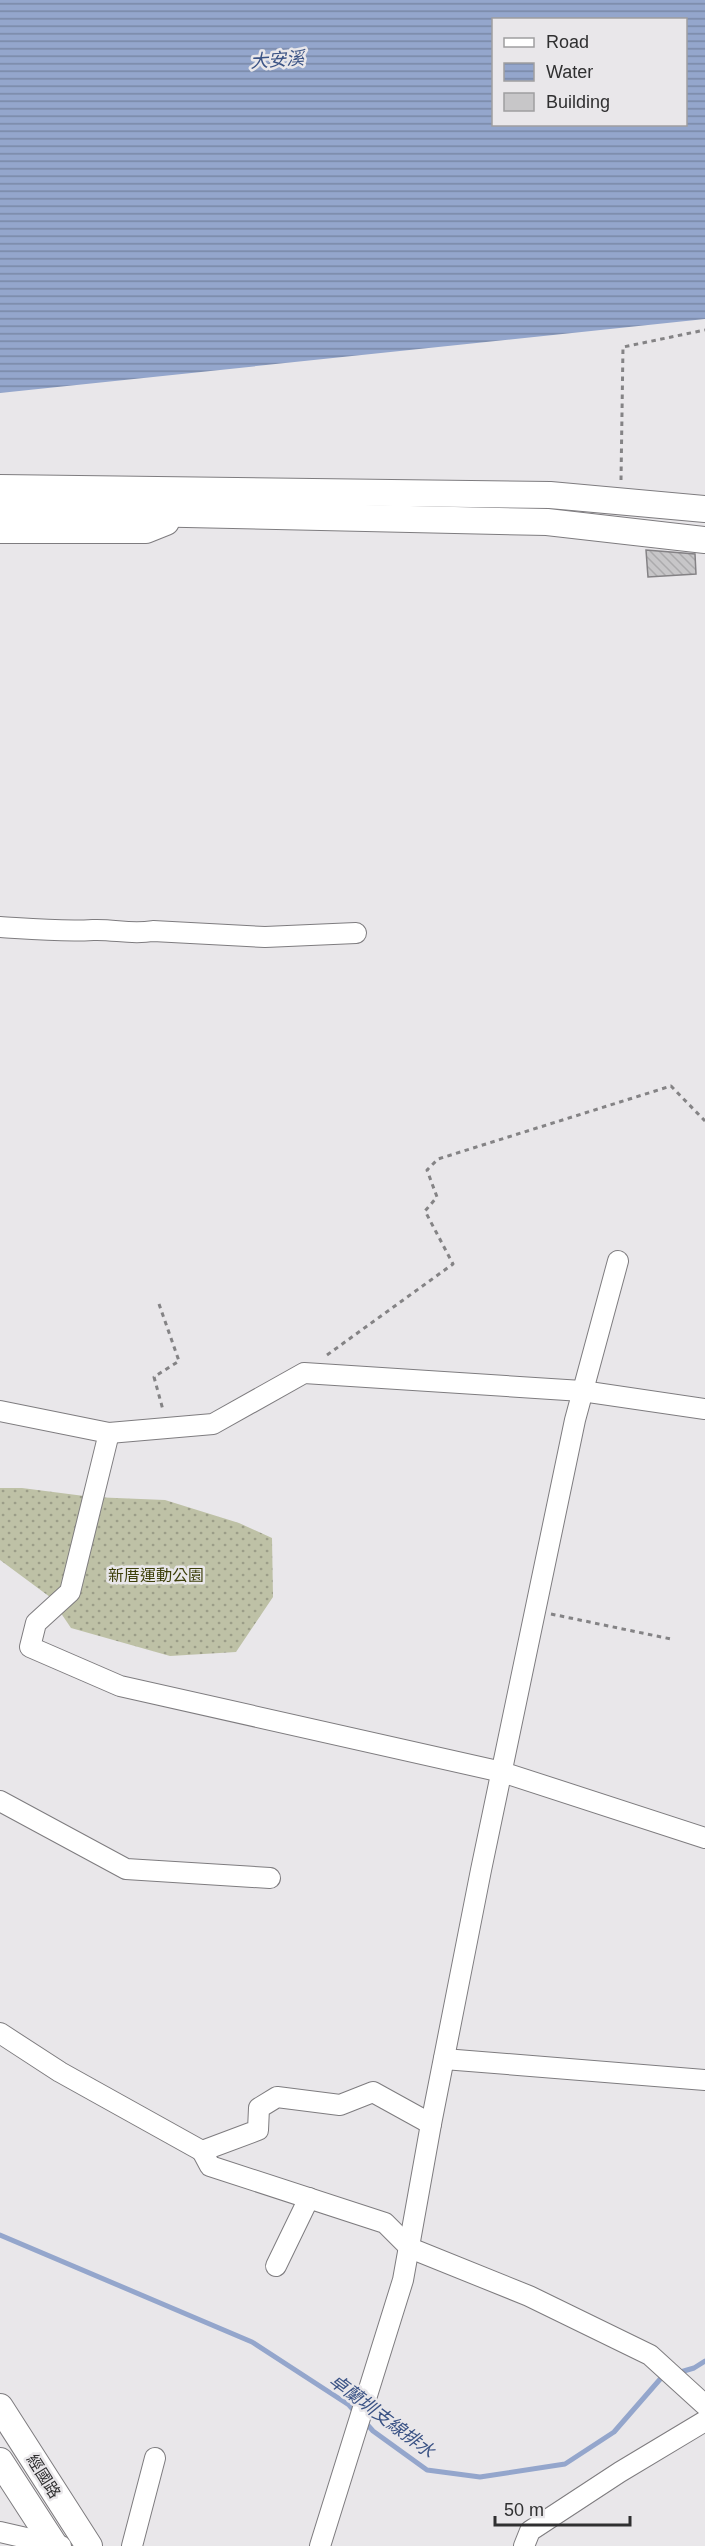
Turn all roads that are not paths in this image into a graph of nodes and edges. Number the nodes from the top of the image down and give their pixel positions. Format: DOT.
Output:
graph roads {
  1 [pos="0,488"];
  2 [pos="187,502"];
  3 [pos="705,509"];
  4 [pos="0,510"];
  5 [pos="0,530"];
  6 [pos="705,540"];
  7 [pos="0,927"];
  8 [pos="356,933"];
  9 [pos="618,1261"];
  10 [pos="582,1391"];
  11 [pos="705,1409"];
  12 [pos="0,1411"];
  13 [pos="109,1433"];
  14 [pos="502,1772"];
  15 [pos="0,1802"];
  16 [pos="705,1838"];
  17 [pos="270,1878"];
  18 [pos="0,2032"];
  19 [pos="444,2060"];
  20 [pos="705,2080"];
  21 [pos="431,2124"];
  22 [pos="202,2151"];
  23 [pos="309,2198"];
  24 [pos="410,2248"];
  25 [pos="276,2266"];
  26 [pos="705,2405"];
  27 [pos="0,2407"];
  28 [pos="705,2421"];
  29 [pos="155,2458"];
  30 [pos="0,2461"];
  31 [pos="0,2532"];
  32 [pos="54,2545"];
  33 [pos="89,2546"];
  34 [pos="132,2546"];
  35 [pos="320,2546"];
  36 [pos="524,2546"];
  1 -- 2 [label="main road"];
  2 -- 3 [label="main road"];
  2 -- 4 [label="main road"];
  2 -- 5 [label="main road"];
  2 -- 6 [label="main road"];
  7 -- 8 [label="street"];
  9 -- 10 [label="street"];
  10 -- 11 [label="street"];
  10 -- 13 [label="street"];
  10 -- 14 [label="street"];
  12 -- 13 [label="street"];
  13 -- 14 [label="street"];
  14 -- 16 [label="street"];
  14 -- 19 [label="street"];
  15 -- 17 [label="street"];
  18 -- 22 [label="street"];
  19 -- 20 [label="street"];
  19 -- 21 [label="street"];
  21 -- 22 [label="street"];
  21 -- 24 [label="street"];
  22 -- 23 [label="street"];
  23 -- 24 [label="street"];
  23 -- 25 [label="street"];
  24 -- 26 [label="street"];
  24 -- 35 [label="street"];
  27 -- 33 [label="main road, 經國路"];
  28 -- 36 [label="street"];
  29 -- 34 [label="street"];
  30 -- 32 [label="main road, 經國路"];
  31 -- 32 [label="street"];
}
